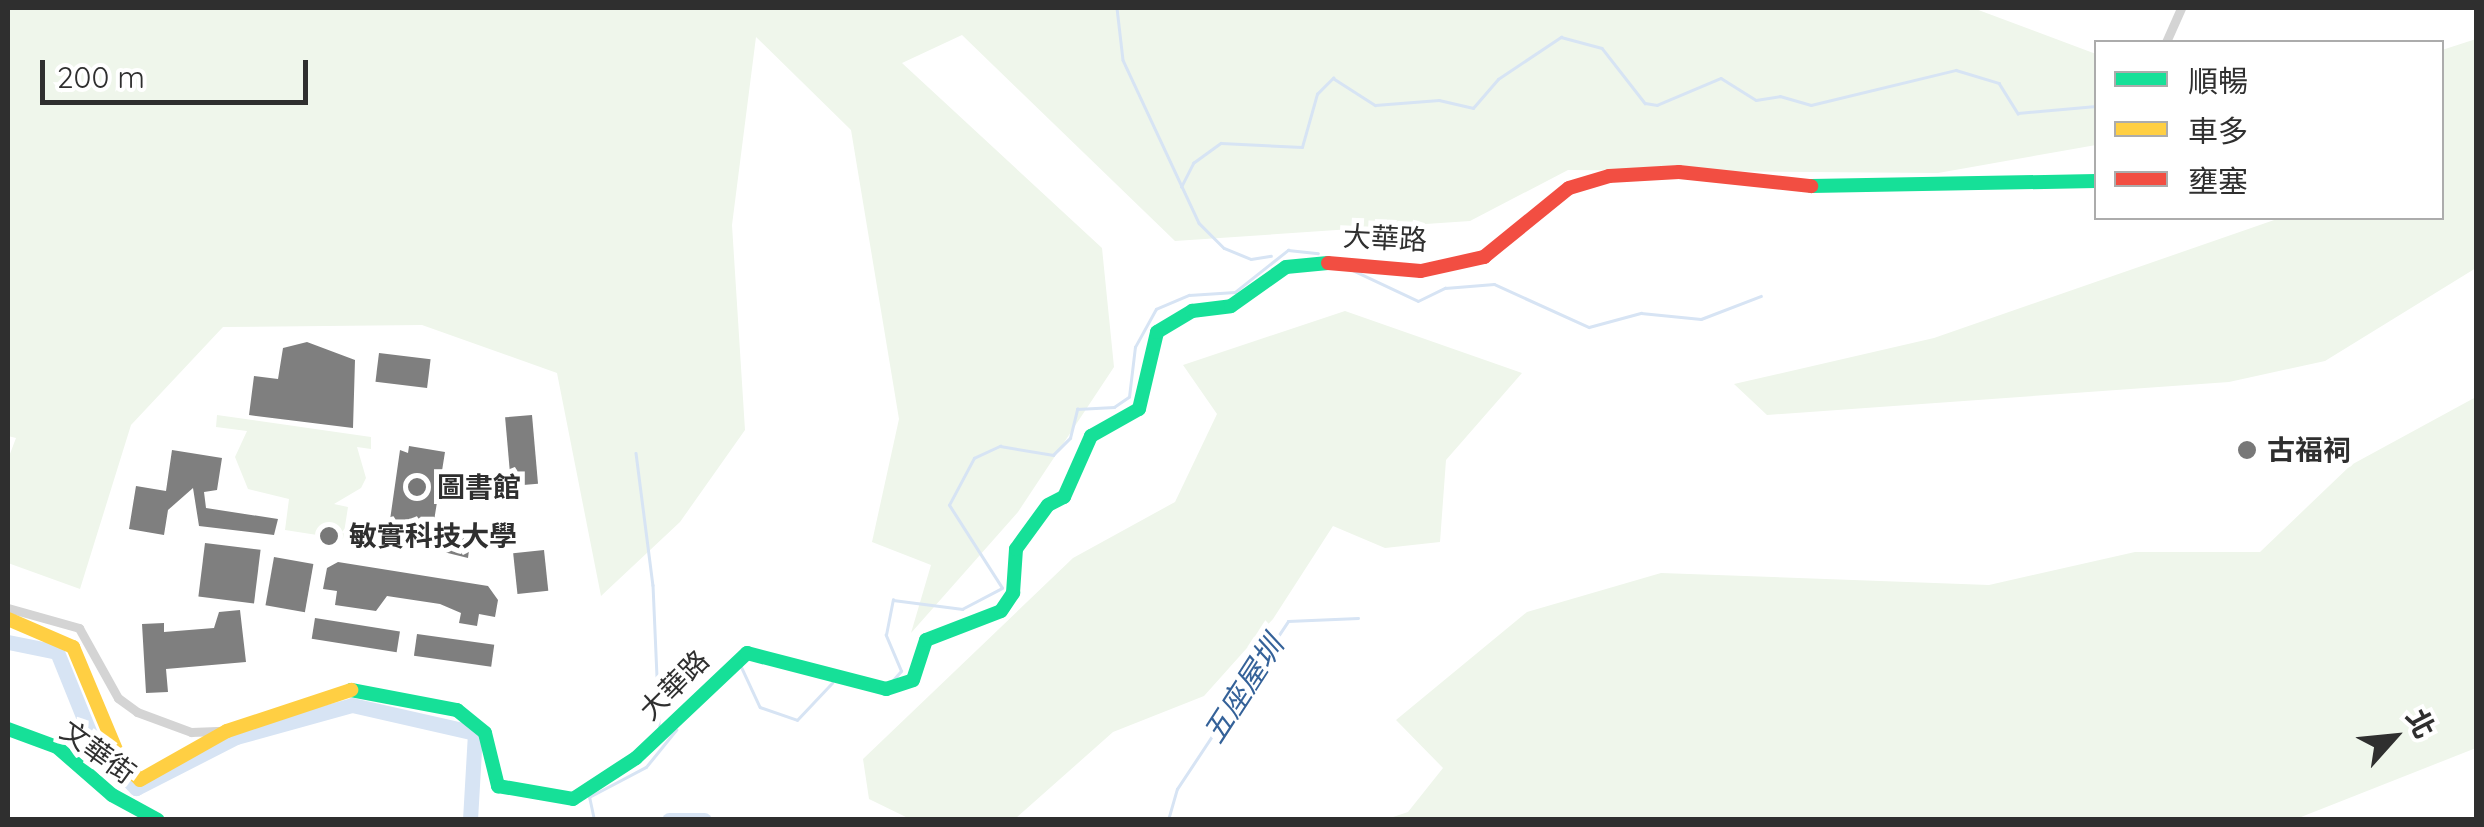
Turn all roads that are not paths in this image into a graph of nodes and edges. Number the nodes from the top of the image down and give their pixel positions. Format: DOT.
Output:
graph roads {
  1 [pos="2181,8"];
  2 [pos="2167,40"];
  3 [pos="2094,182"];
  4 [pos="8,608"];
  5 [pos="8,620"];
  6 [pos="8,729"];
  7 [pos="226,731"];
  8 [pos="158,820"];
  1 -- 2 [label="street"];
  3 -- 7 [label="street, 大華路"];
  4 -- 7 [label="street, 大華路"];
  5 -- 7 [label="street, 大華路"];
  6 -- 8 [label="street, 文華街"];
}
